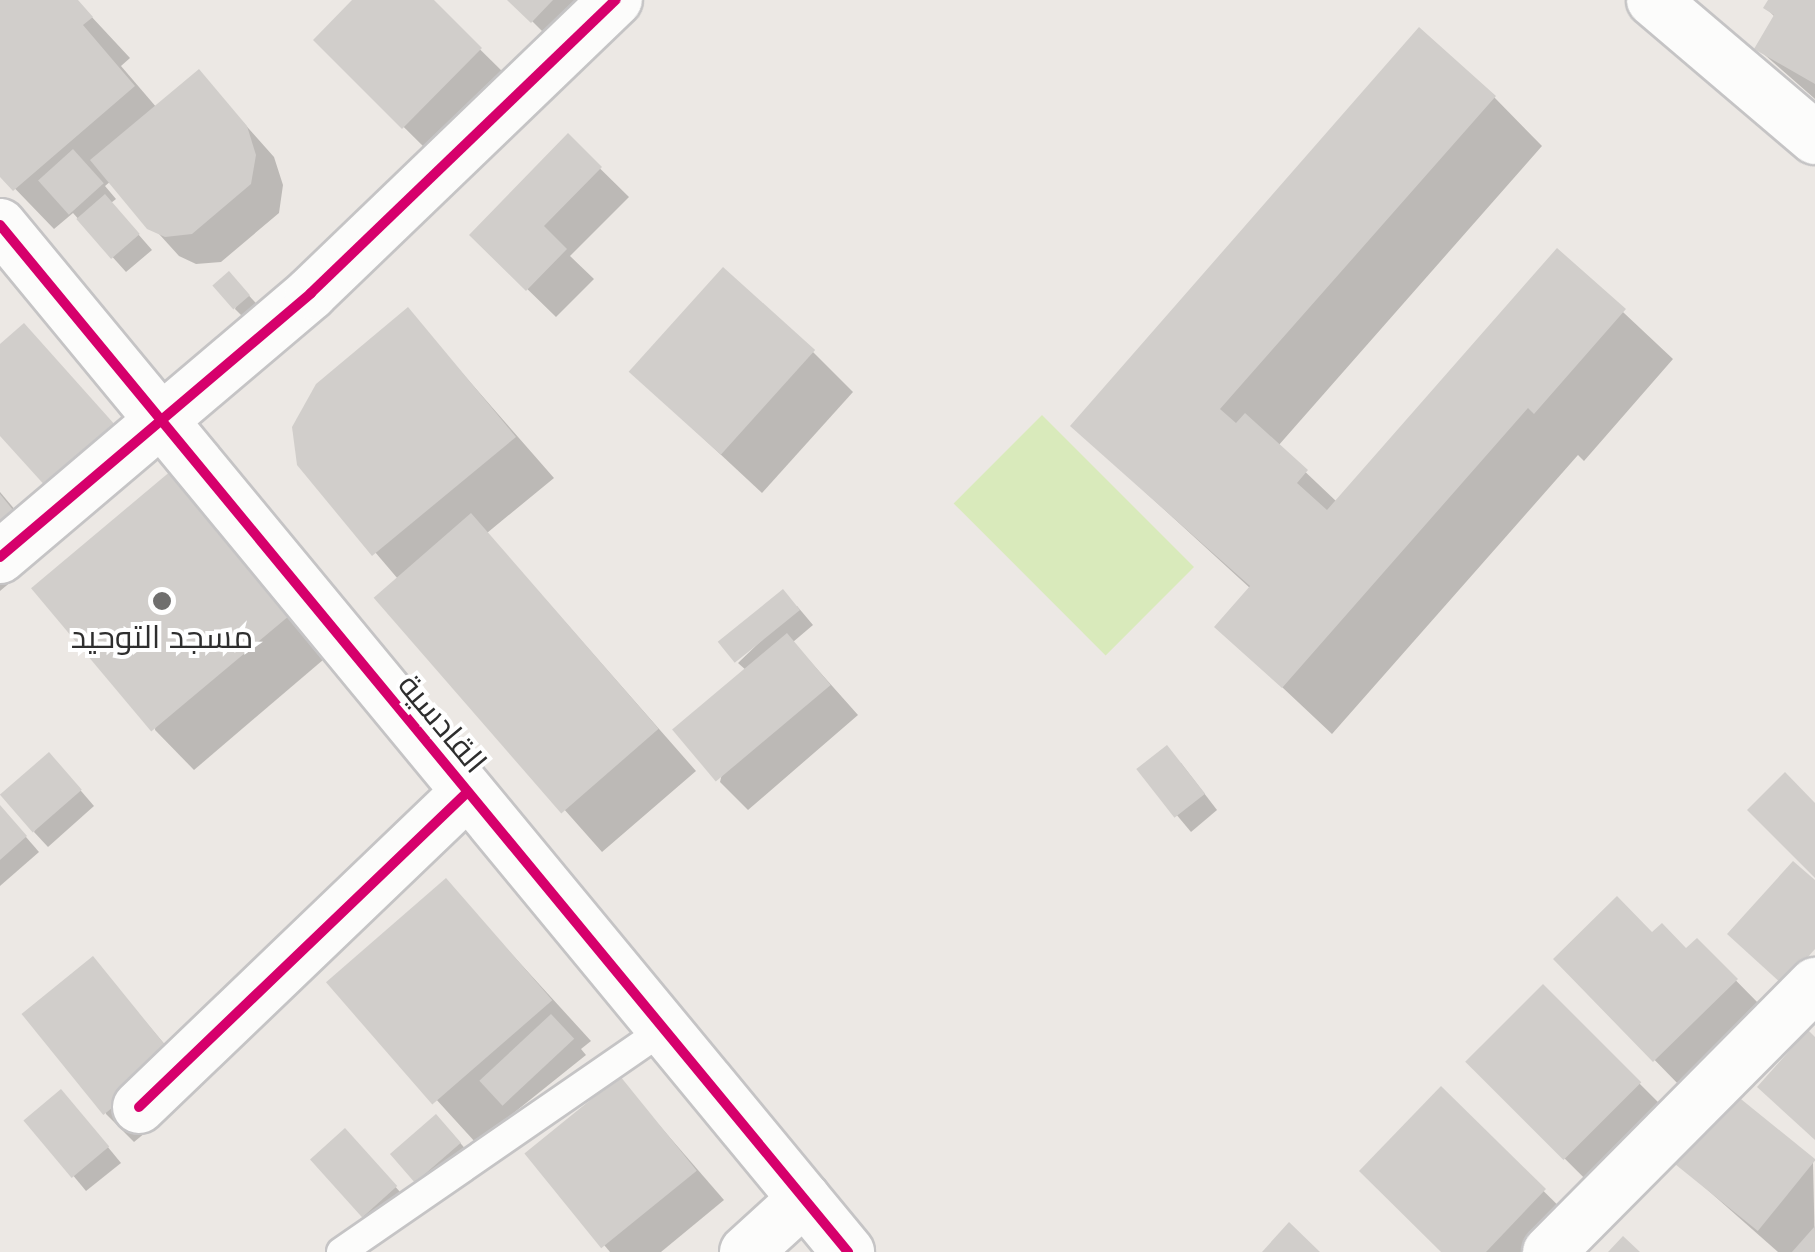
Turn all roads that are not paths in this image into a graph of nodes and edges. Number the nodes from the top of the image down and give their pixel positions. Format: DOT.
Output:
graph roads {
  1 [pos="616,0"];
  2 [pos="1653,0"];
  3 [pos="1815,138"];
  4 [pos="0,225"];
  5 [pos="158,420"];
  6 [pos="0,558"];
  7 [pos="468,792"];
  8 [pos="1815,984"];
  9 [pos="664,1030"];
  10 [pos="139,1108"];
  11 [pos="804,1199"];
  12 [pos="341,1252"];
  13 [pos="746,1252"];
  14 [pos="848,1252"];
  15 [pos="1548,1252"];
  1 -- 5 [label="street"];
  2 -- 3 [label="street"];
  4 -- 5 [label="street, القادسية"];
  5 -- 6 [label="street"];
  5 -- 7 [label="street, القادسية"];
  7 -- 9 [label="street, القادسية"];
  7 -- 10 [label="street"];
  8 -- 15 [label="street"];
  9 -- 11 [label="street, القادسية"];
  9 -- 12 [label="lane"];
  11 -- 13 [label="street"];
  11 -- 14 [label="street, القادسية"];
}
